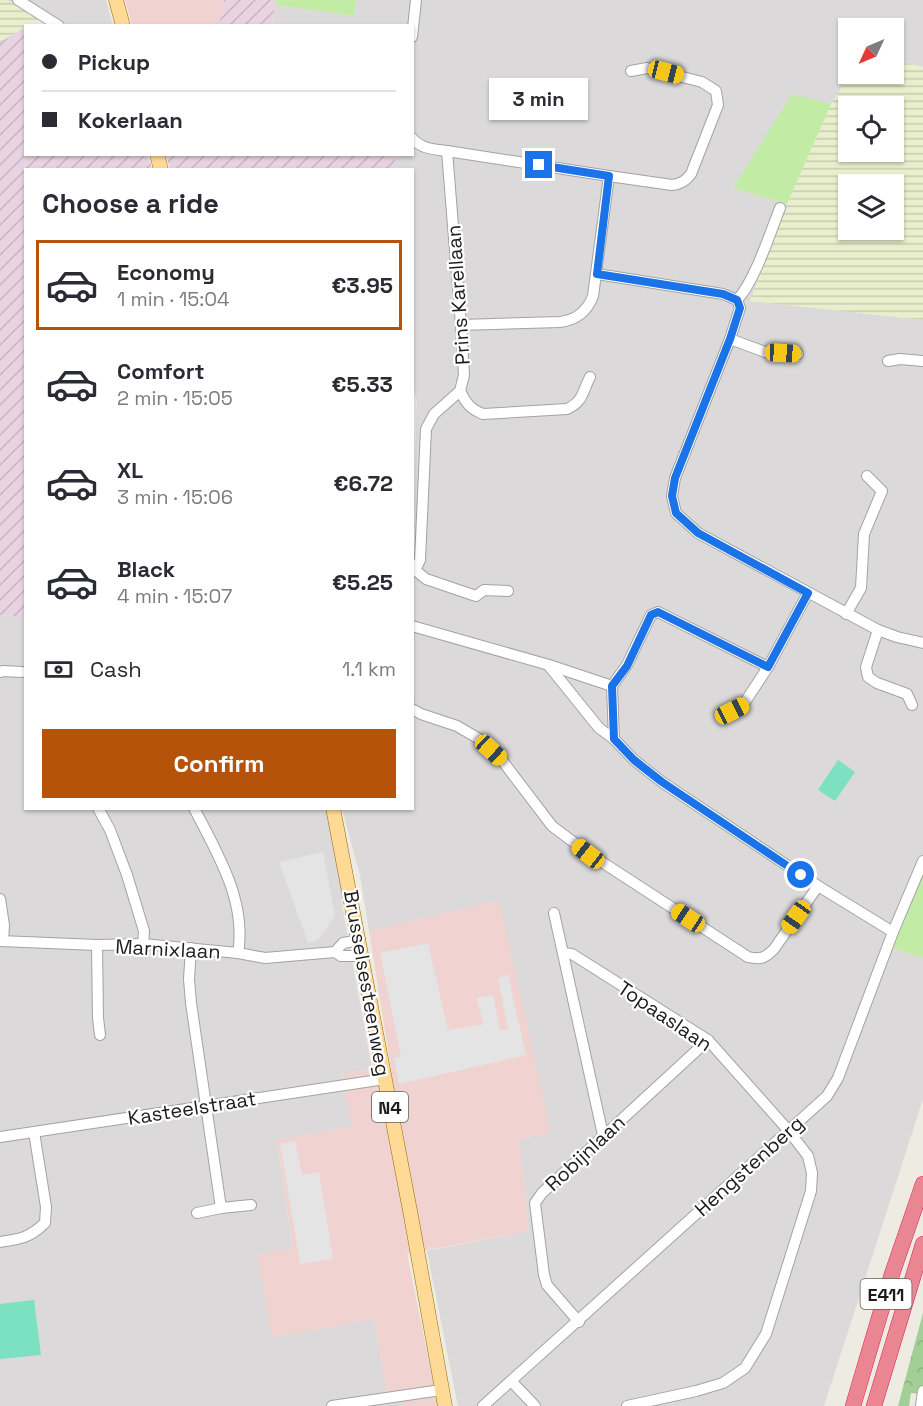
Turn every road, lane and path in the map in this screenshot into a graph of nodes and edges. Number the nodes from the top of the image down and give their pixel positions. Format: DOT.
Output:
graph roads {
  1 [pos="18,0"];
  2 [pos="116,0"];
  3 [pos="416,0"];
  4 [pos="56,24"];
  5 [pos="122,24"];
  6 [pos="413,24"];
  7 [pos="632,70"];
  8 [pos="414,140"];
  9 [pos="447,151"];
  10 [pos="609,176"];
  11 [pos="780,208"];
  12 [pos="597,274"];
  13 [pos="737,300"];
  14 [pos="461,325"];
  15 [pos="730,339"];
  16 [pos="798,354"];
  17 [pos="888,361"];
  18 [pos="923,361"];
  19 [pos="590,377"];
  20 [pos="460,391"];
  21 [pos="867,476"];
  22 [pos="414,570"];
  23 [pos="508,591"];
  24 [pos="808,593"];
  25 [pos="846,614"];
  26 [pos="414,627"];
  27 [pos="878,630"];
  28 [pos="923,643"];
  29 [pos="549,665"];
  30 [pos="768,667"];
  31 [pos="0,672"];
  32 [pos="22,672"];
  33 [pos="612,686"];
  34 [pos="912,705"];
  35 [pos="414,710"];
  36 [pos="732,711"];
  37 [pos="614,739"];
  38 [pos="99,810"];
  39 [pos="195,810"];
  40 [pos="333,810"];
  41 [pos="923,861"];
  42 [pos="818,886"];
  43 [pos="0,899"];
  44 [pos="554,913"];
  45 [pos="893,932"];
  46 [pos="360,940"];
  47 [pos="1,941"];
  48 [pos="143,944"];
  49 [pos="97,945"];
  50 [pos="191,948"];
  51 [pos="335,952"];
  52 [pos="238,953"];
  53 [pos="563,953"];
  54 [pos="362,956"];
  55 [pos="584,962"];
  56 [pos="568,978"];
  57 [pos="100,1035"];
  58 [pos="708,1040"];
  59 [pos="385,1079"];
  60 [pos="208,1106"];
  61 [pos="788,1130"];
  62 [pos="34,1132"];
  63 [pos="603,1135"];
  64 [pos="0,1137"];
  65 [pos="923,1184"];
  66 [pos="252,1205"];
  67 [pos="221,1208"];
  68 [pos="197,1213"];
  69 [pos="0,1242"];
  70 [pos="923,1244"];
  71 [pos="579,1322"];
  72 [pos="512,1382"];
  73 [pos="441,1390"];
  74 [pos="923,1390"];
  75 [pos="332,1406"];
  76 [pos="445,1406"];
  77 [pos="483,1406"];
  78 [pos="535,1406"];
  79 [pos="627,1406"];
  80 [pos="853,1406"];
  81 [pos="874,1406"];
  82 [pos="921,1406"];
  1 -- 4 [label="street"];
  2 -- 5 [label="main road"];
  3 -- 6 [label="street"];
  7 -- 10 [label="street"];
  8 -- 9 [label="street"];
  9 -- 10 [label="street"];
  9 -- 14 [label="street, Prins Karellaan"];
  10 -- 12 [label="street"];
  11 -- 13 [label="street"];
  12 -- 13 [label="street"];
  12 -- 14 [label="street"];
  13 -- 15 [label="street"];
  14 -- 20 [label="street, Prins Karellaan"];
  15 -- 16 [label="street"];
  15 -- 24 [label="street"];
  17 -- 18 [label="street"];
  19 -- 20 [label="street"];
  20 -- 22 [label="street, Prins Karellaan"];
  21 -- 25 [label="street"];
  22 -- 23 [label="street"];
  24 -- 25 [label="street"];
  24 -- 30 [label="street"];
  25 -- 27 [label="street"];
  26 -- 29 [label="street"];
  27 -- 28 [label="street"];
  27 -- 34 [label="street"];
  29 -- 33 [label="street"];
  29 -- 37 [label="street"];
  30 -- 33 [label="street"];
  30 -- 36 [label="street"];
  31 -- 32 [label="street"];
  33 -- 37 [label="street"];
  35 -- 42 [label="street"];
  37 -- 42 [label="street"];
  38 -- 48 [label="street"];
  39 -- 52 [label="street"];
  40 -- 46 [label="main road, Brusselsesteenweg / N4"];
  41 -- 45 [label="street, Hengstenberg"];
  42 -- 45 [label="street"];
  43 -- 47 [label="street"];
  44 -- 53 [label="street"];
  45 -- 61 [label="street, Hengstenberg"];
  46 -- 51 [label="street, Marnixlaan"];
  46 -- 54 [label="main road, Brusselsesteenweg / N4"];
  47 -- 49 [label="street, Marnixlaan"];
  48 -- 49 [label="street, Marnixlaan"];
  48 -- 50 [label="street, Marnixlaan"];
  49 -- 57 [label="street"];
  50 -- 52 [label="street, Marnixlaan"];
  50 -- 60 [label="street"];
  51 -- 52 [label="street, Marnixlaan"];
  51 -- 54 [label="street, Marnixlaan"];
  53 -- 55 [label="street, Topaaslaan"];
  53 -- 56 [label="street"];
  54 -- 59 [label="main road, Brusselsesteenweg / N4"];
  55 -- 56 [label="street"];
  55 -- 58 [label="street, Topaaslaan"];
  56 -- 63 [label="street"];
  58 -- 61 [label="street, Topaaslaan"];
  58 -- 63 [label="street, Robijnlaan"];
  59 -- 60 [label="street, Kasteelstraat"];
  59 -- 73 [label="main road, Brusselsesteenweg / N4"];
  60 -- 62 [label="street, Kasteelstraat"];
  60 -- 67 [label="street"];
  61 -- 71 [label="street, Hengstenberg"];
  61 -- 79 [label="street, Topaaslaan"];
  62 -- 64 [label="street, Kasteelstraat"];
  62 -- 69 [label="street"];
  63 -- 71 [label="street, Robijnlaan"];
  65 -- 80 [label="highway, E411"];
  66 -- 67 [label="street"];
  67 -- 68 [label="street"];
  70 -- 81 [label="highway, E411"];
  71 -- 72 [label="street, Hengstenberg"];
  72 -- 77 [label="street, Hengstenberg"];
  72 -- 78 [label="street"];
  73 -- 75 [label="street"];
  73 -- 76 [label="main road, Brusselsesteenweg / N4"];
  74 -- 82 [label="street"];
}
